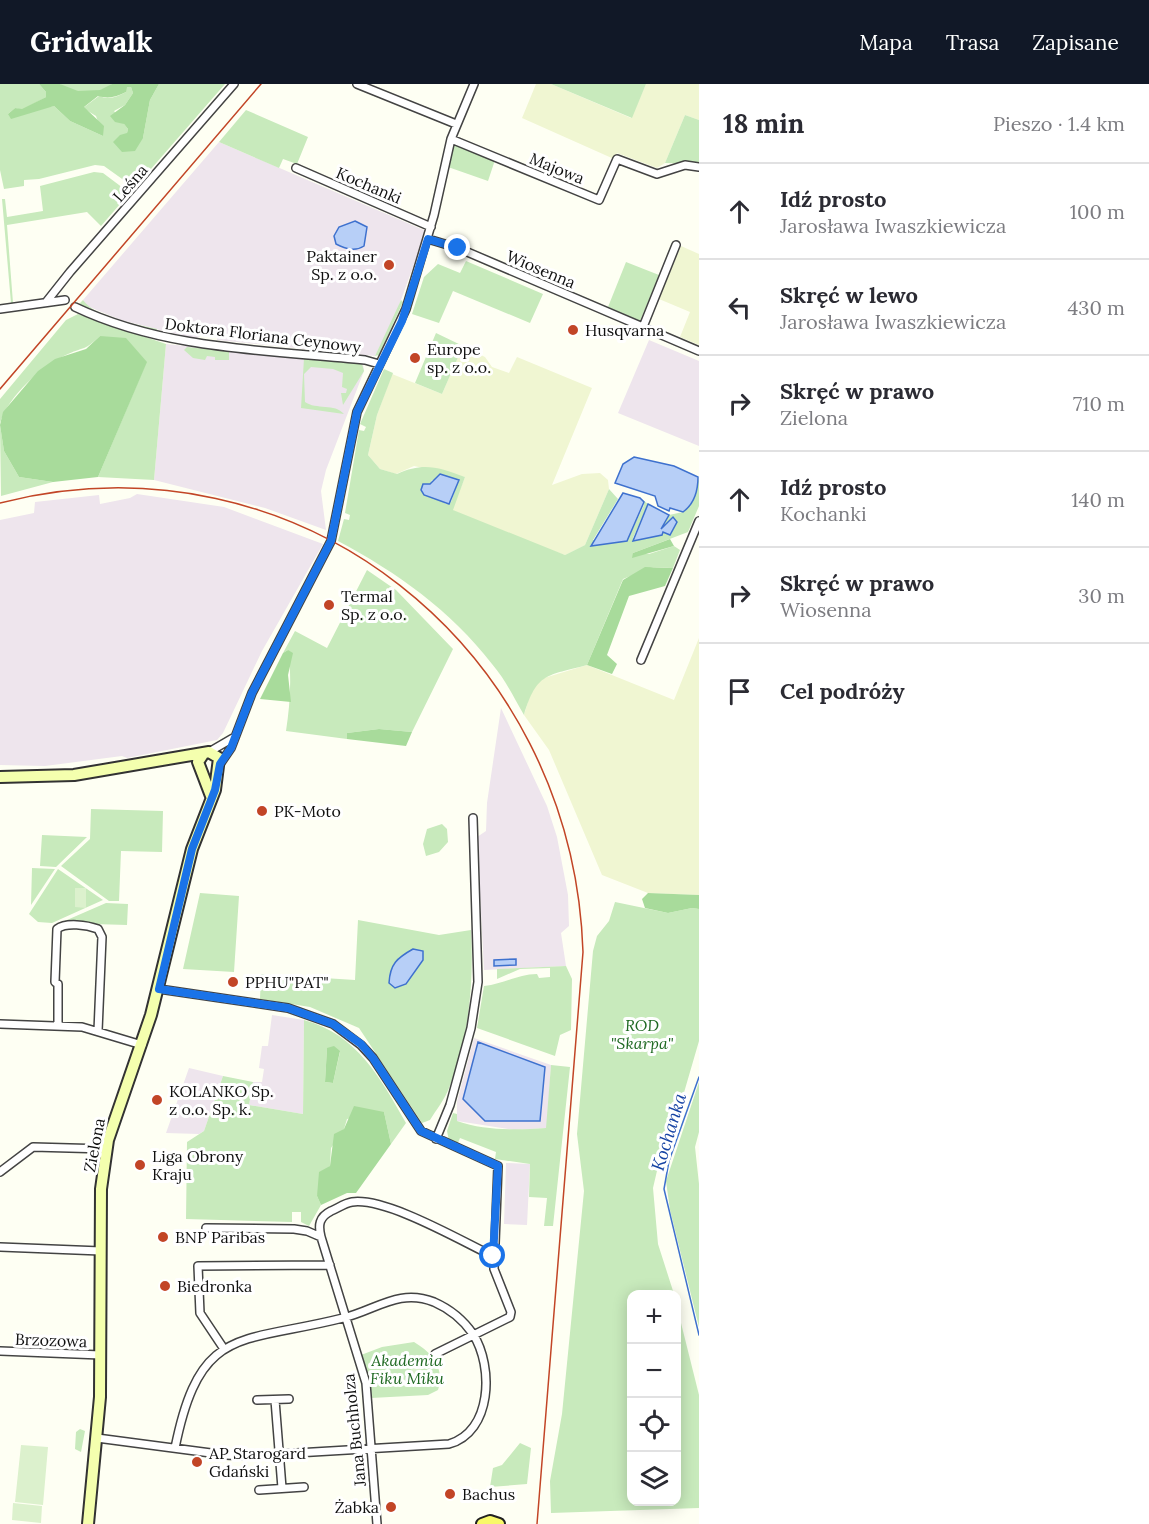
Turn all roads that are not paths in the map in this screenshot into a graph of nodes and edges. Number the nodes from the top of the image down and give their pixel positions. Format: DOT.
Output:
graph roads {
  1 [pos="234,84"];
  2 [pos="357,84"];
  3 [pos="474,84"];
  4 [pos="456,124"];
  5 [pos="451,139"];
  6 [pos="699,167"];
  7 [pos="296,168"];
  8 [pos="431,226"];
  9 [pos="428,239"];
  10 [pos="676,245"];
  11 [pos="65,300"];
  12 [pos="47,301"];
  13 [pos="75,308"];
  14 [pos="0,309"];
  15 [pos="643,327"];
  16 [pos="699,351"];
  17 [pos="379,364"];
  18 [pos="699,521"];
  19 [pos="641,660"];
  20 [pos="233,738"];
  21 [pos="207,752"];
  22 [pos="174,759"];
  23 [pos="219,766"];
  24 [pos="200,770"];
  25 [pos="0,777"];
  26 [pos="211,796"];
  27 [pos="472,818"];
  28 [pos="159,989"];
  29 [pos="0,1024"];
  30 [pos="58,1026"];
  31 [pos="98,1032"];
  32 [pos="142,1045"];
  33 [pos="436,1140"];
  34 [pos="106,1149"];
  35 [pos="0,1172"];
  36 [pos="207,1228"];
  37 [pos="321,1237"];
  38 [pos="0,1247"];
  39 [pos="101,1251"];
  40 [pos="493,1256"];
  41 [pos="330,1265"];
  42 [pos="346,1318"];
  43 [pos="473,1335"];
  44 [pos="224,1349"];
  45 [pos="0,1351"];
  46 [pos="435,1354"];
  47 [pos="99,1355"];
  48 [pos="289,1399"];
  49 [pos="257,1400"];
  50 [pos="275,1400"];
  51 [pos="97,1438"];
  52 [pos="175,1448"];
  53 [pos="371,1450"];
  54 [pos="279,1455"];
  55 [pos="304,1487"];
  56 [pos="282,1488"];
  57 [pos="259,1490"];
  58 [pos="87,1521"];
  59 [pos="376,1524"];
  60 [pos="482,1524"];
  61 [pos="499,1524"];
  1 -- 12 [label="street, Leśna"];
  2 -- 4 [label="street"];
  3 -- 4 [label="street"];
  4 -- 5 [label="street"];
  5 -- 6 [label="street, Majowa"];
  5 -- 8 [label="street"];
  7 -- 8 [label="street, Kochanki"];
  8 -- 9 [label="street"];
  9 -- 15 [label="street, Wiosenna"];
  9 -- 17 [label="street"];
  10 -- 15 [label="street"];
  11 -- 12 [label="street"];
  12 -- 14 [label="street"];
  13 -- 17 [label="street, Doktora Floriana Ceynowy"];
  15 -- 16 [label="street, Wiosenna"];
  17 -- 20 [label="street, Zielona"];
  18 -- 19 [label="street"];
  20 -- 21 [label="street"];
  20 -- 23 [label="street, Zielona"];
  21 -- 22 [label="street"];
  21 -- 23 [label="street"];
  21 -- 24 [label="street"];
  22 -- 24 [label="street"];
  22 -- 25 [label="street"];
  23 -- 24 [label="street"];
  23 -- 26 [label="street, Zielona"];
  24 -- 26 [label="street"];
  26 -- 28 [label="street, Zielona"];
  27 -- 33 [label="street"];
  28 -- 32 [label="street, Zielona"];
  28 -- 33 [label="street"];
  29 -- 30 [label="street"];
  30 -- 31 [label="street"];
  30 -- 31 [label="street"];
  31 -- 32 [label="street"];
  32 -- 34 [label="street, Zielona"];
  33 -- 40 [label="street"];
  34 -- 35 [label="street"];
  34 -- 39 [label="street, Zielona"];
  36 -- 37 [label="street"];
  37 -- 40 [label="street, Jana Buchholza"];
  37 -- 41 [label="street, Jana Buchholza"];
  38 -- 39 [label="street"];
  39 -- 47 [label="street, Zielona"];
  40 -- 43 [label="street"];
  41 -- 42 [label="street, Jana Buchholza"];
  41 -- 44 [label="street"];
  42 -- 43 [label="street"];
  42 -- 44 [label="street"];
  42 -- 53 [label="street, Jana Buchholza"];
  43 -- 46 [label="street"];
  43 -- 53 [label="street"];
  44 -- 52 [label="street"];
  45 -- 47 [label="street, Brzozowa"];
  47 -- 51 [label="street, Zielona"];
  48 -- 50 [label="street"];
  49 -- 50 [label="street"];
  50 -- 54 [label="street"];
  51 -- 52 [label="street"];
  51 -- 58 [label="street, Zielona"];
  52 -- 54 [label="street"];
  53 -- 54 [label="street"];
  53 -- 59 [label="street, Jana Buchholza"];
  54 -- 56 [label="street"];
  55 -- 56 [label="street"];
  56 -- 57 [label="street"];
  60 -- 61 [label="main road"];
}
